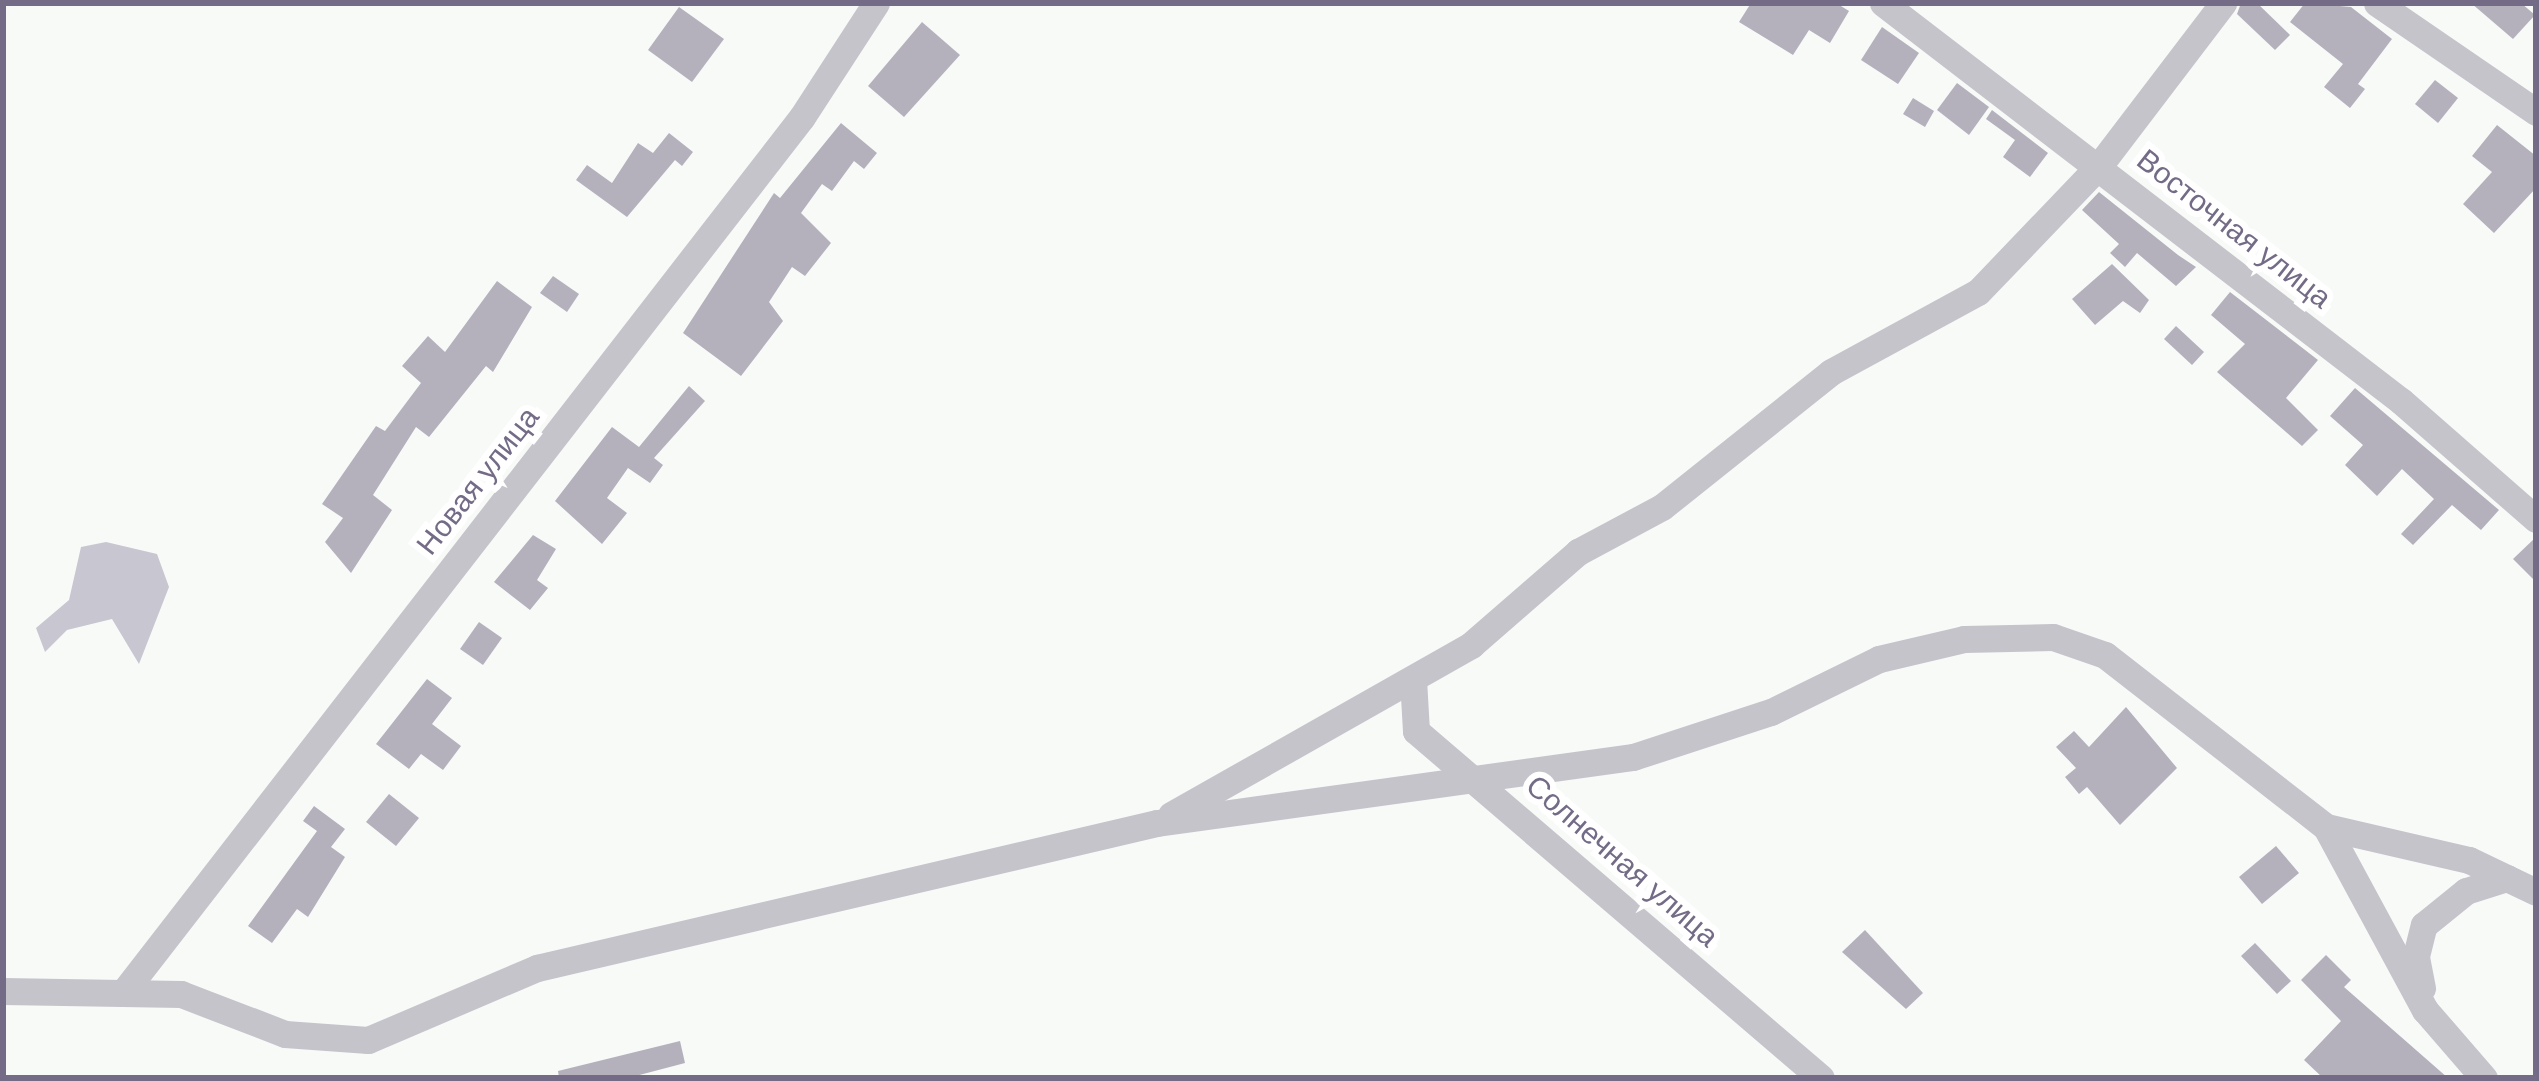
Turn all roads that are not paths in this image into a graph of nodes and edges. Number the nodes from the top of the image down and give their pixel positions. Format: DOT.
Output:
graph roads {
  1 [pos="876,3"];
  2 [pos="1883,3"];
  3 [pos="2223,3"];
  4 [pos="2377,3"];
  5 [pos="2536,112"];
  6 [pos="2099,166"];
  7 [pos="2536,519"];
  8 [pos="1413,680"];
  9 [pos="1481,782"];
  10 [pos="1157,823"];
  11 [pos="2326,826"];
  12 [pos="2507,878"];
  13 [pos="2536,892"];
  14 [pos="3,991"];
  15 [pos="123,993"];
  16 [pos="2425,1010"];
  17 [pos="1820,1078"];
  18 [pos="2484,1078"];
  1 -- 15 [label="street, Новая улица"];
  2 -- 6 [label="street, Восточная улица"];
  3 -- 6 [label="street"];
  4 -- 5 [label="street"];
  6 -- 7 [label="street, Восточная улица"];
  6 -- 8 [label="street"];
  8 -- 9 [label="street, Солнечная улица"];
  8 -- 10 [label="street"];
  9 -- 10 [label="street"];
  9 -- 11 [label="street"];
  9 -- 17 [label="street, Солнечная улица"];
  10 -- 15 [label="street"];
  11 -- 12 [label="street"];
  11 -- 16 [label="street"];
  12 -- 13 [label="street"];
  12 -- 16 [label="street"];
  14 -- 15 [label="street"];
  16 -- 18 [label="street"];
}
